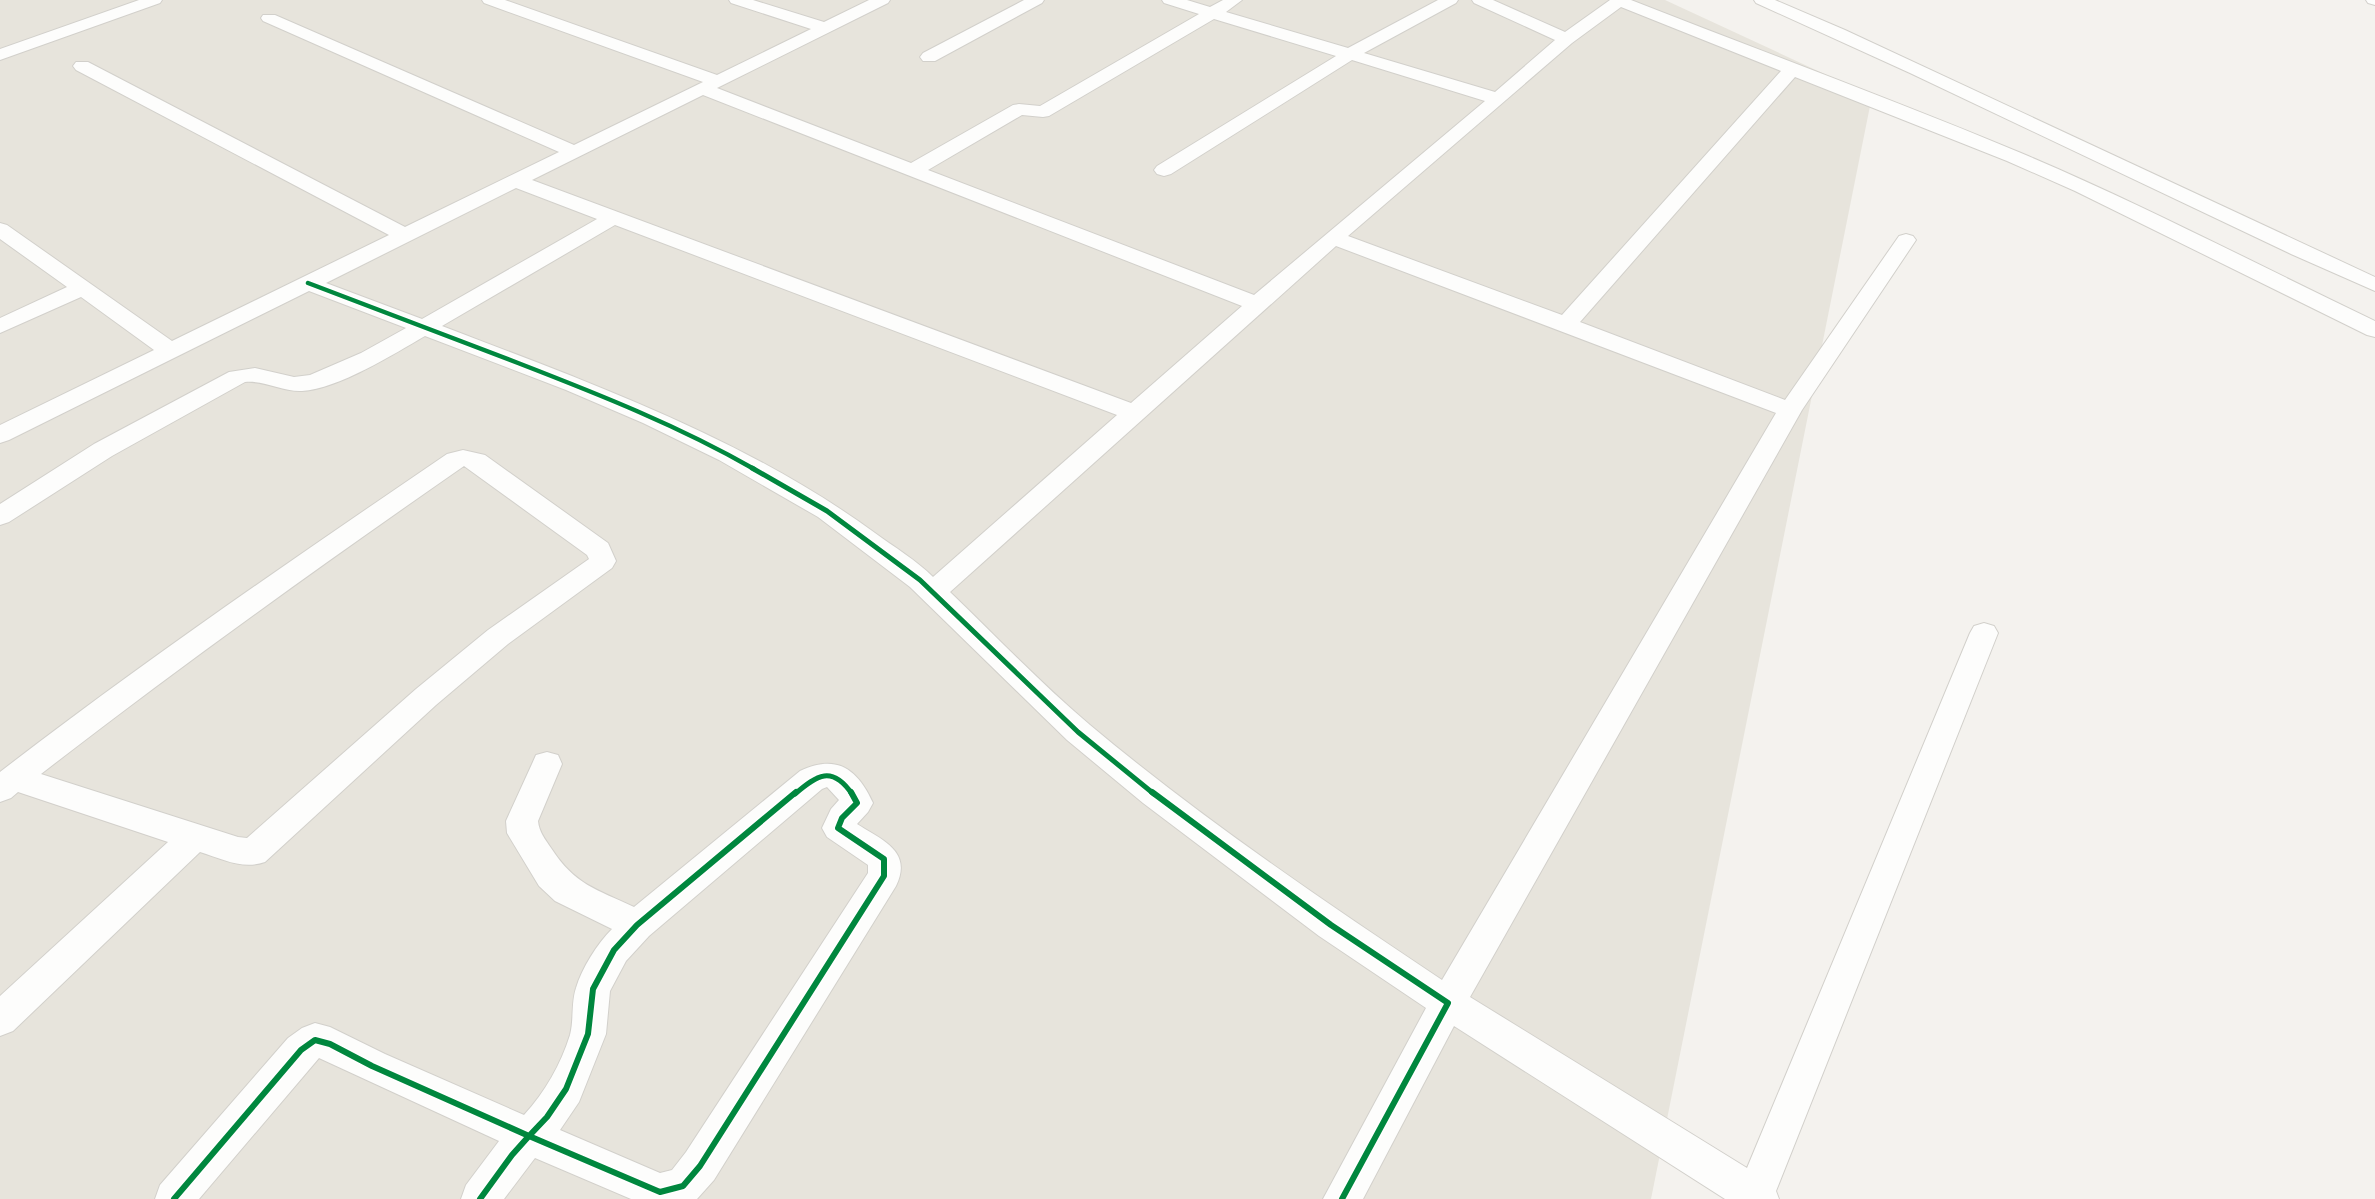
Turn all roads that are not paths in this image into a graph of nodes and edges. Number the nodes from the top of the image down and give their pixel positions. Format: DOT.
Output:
graph roads {
  1 [pos="154,0"];
  2 [pos="490,0"];
  3 [pos="737,0"];
  4 [pos="882,0"];
  5 [pos="1036,0"];
  6 [pos="1170,0"];
  7 [pos="1234,0"];
  8 [pos="1450,0"];
  9 [pos="1480,0"];
  10 [pos="1620,0"];
  11 [pos="1762,0"];
  12 [pos="1212,13"];
  13 [pos="269,18"];
  14 [pos="825,28"];
  15 [pos="1566,39"];
  16 [pos="1351,54"];
  17 [pos="0,55"];
  18 [pos="929,57"];
  19 [pos="82,66"];
  20 [pos="1793,68"];
  21 [pos="710,85"];
  22 [pos="1498,99"];
  23 [pos="575,152"];
  24 [pos="1164,170"];
  25 [pos="912,171"];
  26 [pos="515,181"];
  27 [pos="613,218"];
  28 [pos="0,229"];
  29 [pos="405,235"];
  30 [pos="1334,238"];
  31 [pos="1906,240"];
  32 [pos="308,283"];
  33 [pos="2375,285"];
  34 [pos="83,288"];
  35 [pos="1257,304"];
  36 [pos="1566,324"];
  37 [pos="0,326"];
  38 [pos="424,327"];
  39 [pos="2375,330"];
  40 [pos="171,351"];
  41 [pos="1790,410"];
  42 [pos="1135,412"];
  43 [pos="0,434"];
  44 [pos="0,516"];
  45 [pos="933,592"];
  46 [pos="1984,633"];
  47 [pos="547,764"];
  48 [pos="7,783"];
  49 [pos="196,836"];
  50 [pos="637,925"];
  51 [pos="1448,1003"];
  52 [pos="0,1019"];
  53 [pos="529,1136"];
  54 [pos="1758,1197"];
  55 [pos="174,1199"];
  56 [pos="480,1199"];
  57 [pos="1342,1199"];
  1 -- 17 [label="street"];
  2 -- 21 [label="street"];
  3 -- 14 [label="street"];
  4 -- 14 [label="street"];
  5 -- 18 [label="street"];
  6 -- 12 [label="street"];
  7 -- 12 [label="street"];
  8 -- 16 [label="street"];
  9 -- 15 [label="street"];
  10 -- 15 [label="street"];
  10 -- 20 [label="street"];
  11 -- 33 [label="street"];
  12 -- 16 [label="street"];
  12 -- 25 [label="street"];
  13 -- 23 [label="street"];
  14 -- 21 [label="street"];
  15 -- 22 [label="street"];
  16 -- 22 [label="street"];
  16 -- 24 [label="street"];
  19 -- 29 [label="street"];
  20 -- 36 [label="street"];
  20 -- 39 [label="street"];
  21 -- 23 [label="street"];
  21 -- 25 [label="street"];
  22 -- 30 [label="street"];
  23 -- 26 [label="street"];
  25 -- 35 [label="street"];
  26 -- 27 [label="street"];
  26 -- 29 [label="street"];
  27 -- 38 [label="street"];
  27 -- 42 [label="street"];
  28 -- 34 [label="street"];
  29 -- 32 [label="street"];
  30 -- 35 [label="street"];
  30 -- 36 [label="street"];
  31 -- 41 [label="street"];
  32 -- 38 [label="street"];
  32 -- 40 [label="street"];
  34 -- 37 [label="street"];
  34 -- 40 [label="street"];
  35 -- 42 [label="street"];
  36 -- 41 [label="street"];
  38 -- 44 [label="street"];
  38 -- 45 [label="street"];
  40 -- 43 [label="street"];
  41 -- 51 [label="street"];
  42 -- 45 [label="street"];
  45 -- 51 [label="street"];
  46 -- 54 [label="street"];
  47 -- 50 [label="street"];
  48 -- 49 [label="street"];
  48 -- 49 [label="street"];
  49 -- 52 [label="street"];
  50 -- 53 [label="street"];
  50 -- 53 [label="street"];
  51 -- 54 [label="street"];
  51 -- 57 [label="street"];
  53 -- 55 [label="street"];
  53 -- 56 [label="street"];
}
